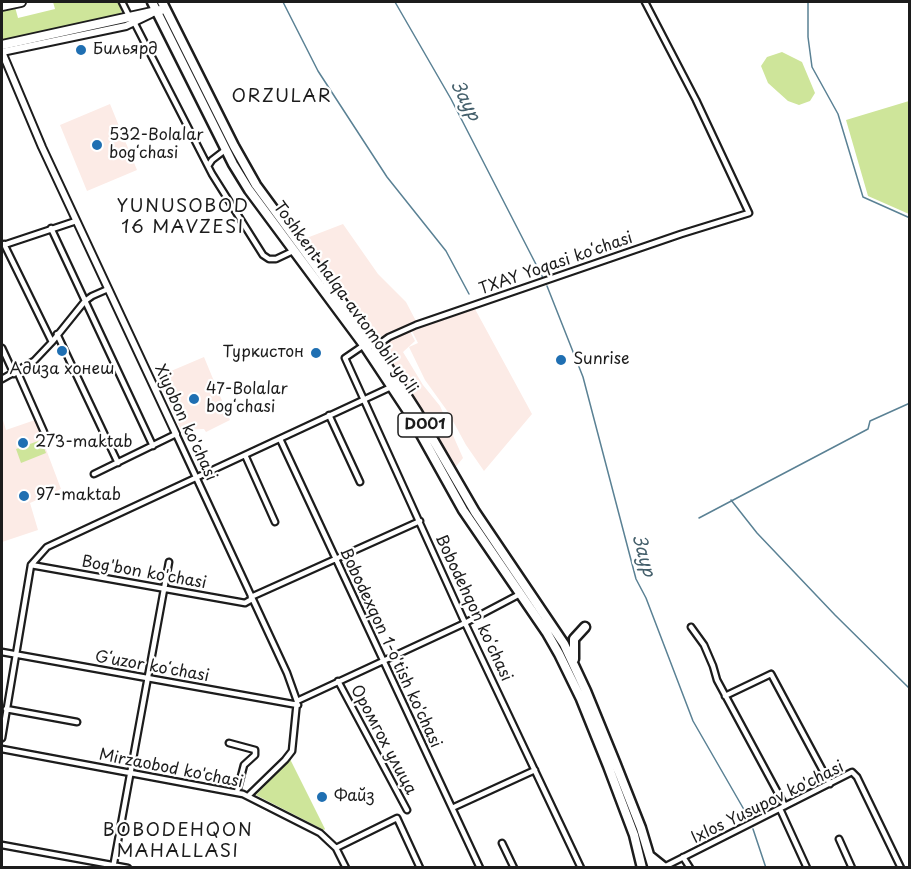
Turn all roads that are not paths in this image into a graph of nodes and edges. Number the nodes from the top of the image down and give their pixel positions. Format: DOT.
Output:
graph roads {
  1 [pos="21,2"];
  2 [pos="122,2"];
  3 [pos="152,2"];
  4 [pos="645,2"];
  5 [pos="2,6"];
  6 [pos="161,7"];
  7 [pos="132,21"];
  8 [pos="55,34"];
  9 [pos="2,45"];
  10 [pos="38,45"];
  11 [pos="2,52"];
  12 [pos="226,150"];
  13 [pos="208,166"];
  14 [pos="76,220"];
  15 [pos="51,228"];
  16 [pos="3,245"];
  17 [pos="297,249"];
  18 [pos="108,289"];
  19 [pos="86,302"];
  20 [pos="57,334"];
  21 [pos="52,342"];
  22 [pos="364,345"];
  23 [pos="375,347"];
  24 [pos="2,348"];
  25 [pos="15,372"];
  26 [pos="2,379"];
  27 [pos="391,387"];
  28 [pos="364,399"];
  29 [pos="329,415"];
  30 [pos="45,432"];
  31 [pos="176,434"];
  32 [pos="280,439"];
  33 [pos="153,446"];
  34 [pos="437,454"];
  35 [pos="245,455"];
  36 [pos="118,463"];
  37 [pos="94,474"];
  38 [pos="196,478"];
  39 [pos="360,482"];
  40 [pos="420,521"];
  41 [pos="275,522"];
  42 [pos="335,559"];
  43 [pos="169,562"];
  44 [pos="31,565"];
  45 [pos="163,589"];
  46 [pos="520,594"];
  47 [pos="252,598"];
  48 [pos="465,623"];
  49 [pos="585,627"];
  50 [pos="691,627"];
  51 [pos="2,652"];
  52 [pos="14,654"];
  53 [pos="383,660"];
  54 [pos="576,668"];
  55 [pos="146,678"];
  56 [pos="338,681"];
  57 [pos="725,696"];
  58 [pos="298,703"];
  59 [pos="6,709"];
  60 [pos="77,722"];
  61 [pos="2,738"];
  62 [pos="229,743"];
  63 [pos="2,749"];
  64 [pos="611,764"];
  65 [pos="535,770"];
  66 [pos="129,771"];
  67 [pos="830,783"];
  68 [pos="237,792"];
  69 [pos="248,796"];
  70 [pos="783,807"];
  71 [pos="452,808"];
  72 [pos="407,810"];
  73 [pos="839,838"];
  74 [pos="502,843"];
  75 [pos="2,845"];
  76 [pos="336,848"];
  77 [pos="650,856"];
  78 [pos="683,857"];
  79 [pos="113,866"];
  80 [pos="128,867"];
  81 [pos="346,867"];
  82 [pos="420,867"];
  83 [pos="480,867"];
  84 [pos="514,867"];
  85 [pos="581,867"];
  86 [pos="642,867"];
  87 [pos="652,867"];
  88 [pos="664,867"];
  89 [pos="690,867"];
  90 [pos="807,867"];
  91 [pos="852,867"];
  92 [pos="901,867"];
  1 -- 5 [label="main road"];
  2 -- 7 [label="street"];
  3 -- 6 [label="highway, Toshkent halqa avtomobil yo'li / D001"];
  4 -- 23 [label="street, TXAY Yoqasi koʻchasi"];
  6 -- 7 [label="main road"];
  6 -- 12 [label="highway, Toshkent halqa avtomobil yo'li / D001"];
  6 -- 17 [label="highway, Toshkent halqa avtomobil yo'li / D001"];
  7 -- 8 [label="main road"];
  7 -- 10 [label="street"];
  7 -- 13 [label="street"];
  8 -- 9 [label="main road"];
  8 -- 10 [label="main road"];
  10 -- 11 [label="street"];
  11 -- 14 [label="street, Xiyobon ko'chasi"];
  12 -- 13 [label="street"];
  12 -- 17 [label="highway, Toshkent halqa avtomobil yo'li / D001"];
  13 -- 17 [label="street"];
  14 -- 15 [label="street"];
  14 -- 18 [label="street, Xiyobon ko'chasi"];
  15 -- 16 [label="street"];
  15 -- 19 [label="street"];
  16 -- 21 [label="street"];
  17 -- 22 [label="highway, Toshkent halqa avtomobil yo'li / D001"];
  17 -- 23 [label="highway, Toshkent halqa avtomobil yo'li / D001"];
  18 -- 19 [label="street"];
  18 -- 31 [label="street, Xiyobon ko'chasi"];
  19 -- 20 [label="street"];
  19 -- 33 [label="street"];
  20 -- 21 [label="street"];
  20 -- 36 [label="street"];
  21 -- 25 [label="street"];
  22 -- 27 [label="highway, Toshkent halqa avtomobil yo'li / D001"];
  22 -- 28 [label="street, Bobodehqon koʻchasi"];
  23 -- 34 [label="highway, Toshkent halqa avtomobil yo'li / D001"];
  24 -- 25 [label="street"];
  25 -- 26 [label="street"];
  25 -- 30 [label="street"];
  27 -- 28 [label="street"];
  27 -- 34 [label="highway, Toshkent halqa avtomobil yo'li / D001"];
  28 -- 29 [label="street"];
  28 -- 40 [label="street, Bobodehqon koʻchasi"];
  29 -- 32 [label="street"];
  29 -- 39 [label="street"];
  31 -- 33 [label="street"];
  31 -- 38 [label="street, Xiyobon ko'chasi"];
  32 -- 35 [label="street"];
  32 -- 42 [label="street, Bobodexqon 1-o'tish ko'chasi"];
  33 -- 36 [label="street"];
  34 -- 46 [label="highway, Toshkent halqa avtomobil yo'li / D001"];
  34 -- 54 [label="highway, Toshkent halqa avtomobil yo'li / D001"];
  35 -- 38 [label="street"];
  35 -- 41 [label="street"];
  36 -- 37 [label="street"];
  38 -- 44 [label="street"];
  38 -- 47 [label="street, Xiyobon ko'chasi"];
  40 -- 42 [label="street, Bog'bon ko'chasi"];
  40 -- 48 [label="street, Bobodehqon koʻchasi"];
  42 -- 47 [label="street, Bog'bon ko'chasi"];
  42 -- 53 [label="street, Bobodexqon 1-o'tish ko'chasi"];
  43 -- 45 [label="street"];
  44 -- 45 [label="street, Bog'bon ko'chasi"];
  44 -- 52 [label="street"];
  45 -- 47 [label="street, Bog'bon ko'chasi"];
  45 -- 55 [label="street"];
  46 -- 48 [label="street"];
  46 -- 64 [label="highway, Toshkent halqa avtomobil yo'li / D001"];
  47 -- 58 [label="street, Xiyobon ko'chasi"];
  48 -- 53 [label="street"];
  48 -- 65 [label="street, Bobodehqon koʻchasi"];
  49 -- 54 [label="highway"];
  50 -- 57 [label="street"];
  51 -- 52 [label="street, Gʻuzor koʻchasi"];
  52 -- 55 [label="street, Gʻuzor koʻchasi"];
  52 -- 59 [label="street"];
  53 -- 56 [label="street"];
  53 -- 71 [label="street, Bobodexqon 1-o'tish ko'chasi"];
  54 -- 64 [label="highway, Toshkent halqa avtomobil yo'li / D001"];
  55 -- 58 [label="street, Gʻuzor koʻchasi"];
  55 -- 66 [label="street"];
  56 -- 58 [label="street"];
  56 -- 72 [label="street, Оромгох улица"];
  57 -- 67 [label="street"];
  57 -- 70 [label="street"];
  58 -- 69 [label="street"];
  59 -- 60 [label="street"];
  59 -- 61 [label="street"];
  62 -- 68 [label="street"];
  63 -- 66 [label="street, Mirzaobod ko'chasi"];
  64 -- 77 [label="highway, Toshkent halqa avtomobil yo'li / D001"];
  64 -- 86 [label="highway, Toshkent halqa avtomobil yo'li / D001"];
  65 -- 71 [label="street"];
  65 -- 85 [label="street, Bobodehqon koʻchasi"];
  66 -- 68 [label="street, Mirzaobod ko'chasi"];
  66 -- 79 [label="street"];
  67 -- 70 [label="street, Ixlos Yusupov ko'chasi"];
  67 -- 92 [label="street, Ixlos Yusupov ko'chasi"];
  68 -- 69 [label="street, Mirzaobod ko'chasi"];
  69 -- 76 [label="street, Mirzaobod ko'chasi"];
  70 -- 78 [label="street, Ixlos Yusupov ko'chasi"];
  70 -- 90 [label="street"];
  71 -- 83 [label="street, Bobodexqon 1-o'tish ko'chasi"];
  73 -- 91 [label="street"];
  74 -- 84 [label="street"];
  75 -- 79 [label="street"];
  76 -- 81 [label="street, Mirzaobod ko'chasi"];
  76 -- 82 [label="street"];
  77 -- 87 [label="highway, Toshkent halqa avtomobil yo'li / D001"];
  77 -- 88 [label="highway"];
  78 -- 88 [label="street, Ixlos Yusupov ko'chasi"];
  78 -- 89 [label="street"];
  79 -- 80 [label="street"];
}
